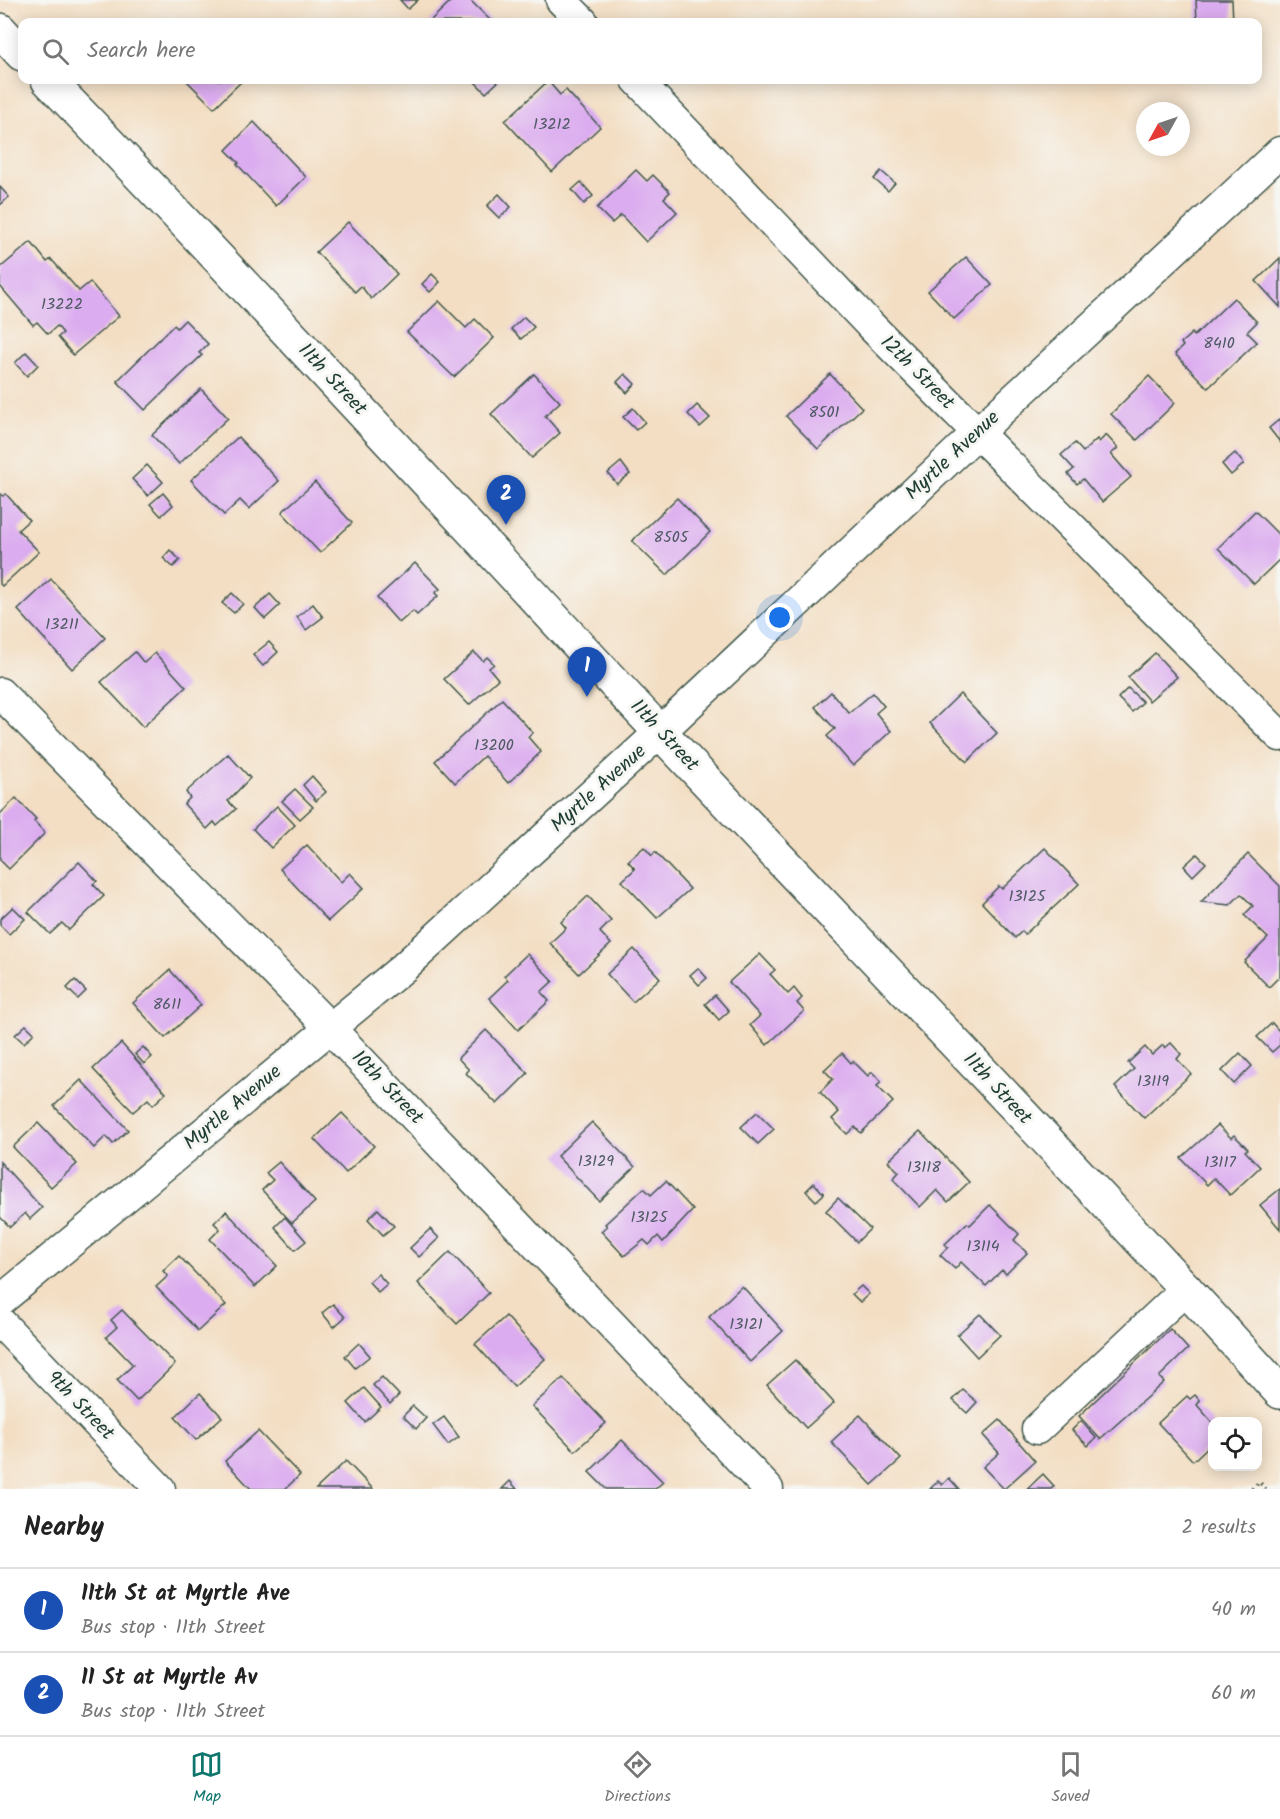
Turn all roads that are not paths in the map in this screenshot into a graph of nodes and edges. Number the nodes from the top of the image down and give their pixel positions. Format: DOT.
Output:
graph roads {
  1 [pos="561,0"];
  2 [pos="579,18"];
  3 [pos="0,30"];
  4 [pos="18,50"];
  5 [pos="52,84"];
  6 [pos="641,84"];
  7 [pos="1280,152"];
  8 [pos="977,433"];
  9 [pos="0,693"];
  10 [pos="660,732"];
  11 [pos="1280,736"];
  12 [pos="330,1028"];
  13 [pos="1186,1288"];
  14 [pos="0,1301"];
  15 [pos="0,1322"];
  16 [pos="1280,1392"];
  17 [pos="1037,1429"];
  18 [pos="160,1489"];
  19 [pos="768,1489"];
  1 -- 2 [label="street"];
  3 -- 4 [label="main road"];
  5 -- 10 [label="main road, 11th Street"];
  6 -- 8 [label="street, 12th Street"];
  7 -- 8 [label="street, Myrtle Avenue"];
  8 -- 10 [label="street, Myrtle Avenue"];
  8 -- 11 [label="street, 12th Street"];
  9 -- 12 [label="street, 10th Street"];
  10 -- 12 [label="street, Myrtle Avenue"];
  10 -- 13 [label="main road, 11th Street"];
  12 -- 14 [label="street, Myrtle Avenue"];
  12 -- 19 [label="street, 10th Street"];
  13 -- 16 [label="main road, 11th Street"];
  13 -- 17 [label="street"];
  15 -- 18 [label="street, 9th Street"];
}
